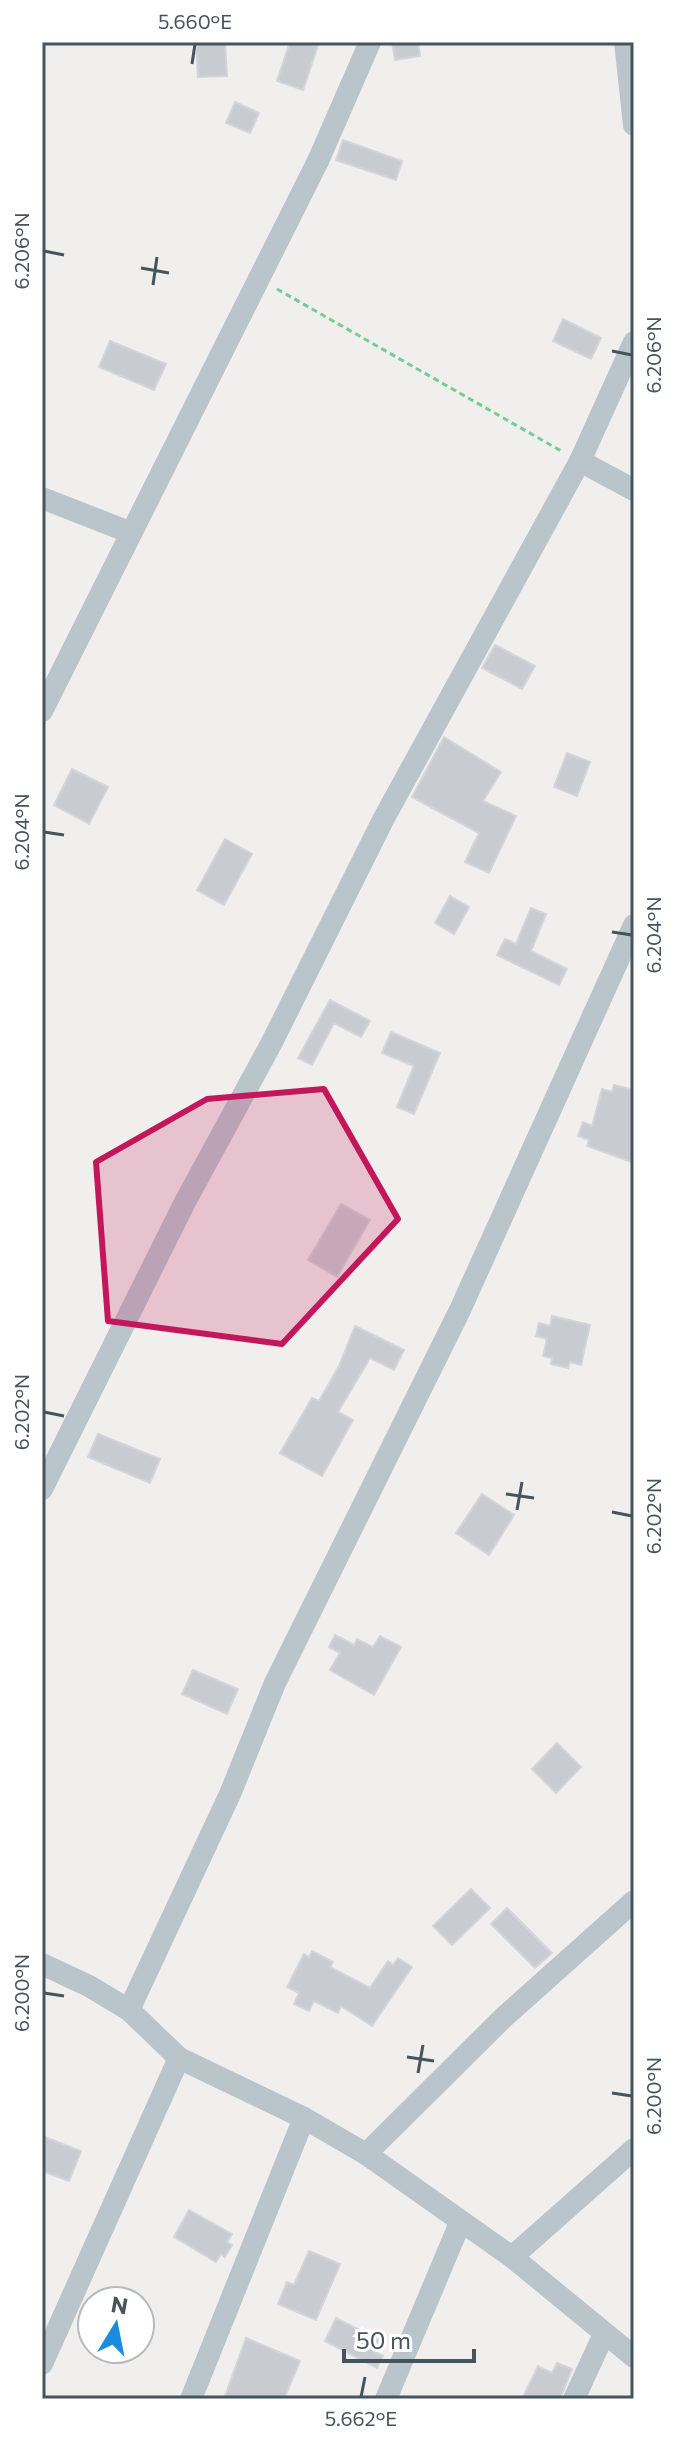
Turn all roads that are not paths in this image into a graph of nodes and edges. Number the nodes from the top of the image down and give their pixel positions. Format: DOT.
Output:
graph roads {
  1 [pos="370,42"];
  2 [pos="625,42"];
  3 [pos="634,125"];
  4 [pos="634,342"];
  5 [pos="580,461"];
  6 [pos="634,490"];
  7 [pos="42,498"];
  8 [pos="129,532"];
  9 [pos="42,711"];
  10 [pos="634,925"];
  11 [pos="42,1489"];
  12 [pos="634,1901"];
  13 [pos="42,1964"];
  14 [pos="129,2010"];
  15 [pos="179,2058"];
  16 [pos="304,2118"];
  17 [pos="634,2149"];
  18 [pos="366,2154"];
  19 [pos="460,2223"];
  20 [pos="512,2257"];
  21 [pos="604,2334"];
  22 [pos="634,2357"];
  23 [pos="42,2364"];
  24 [pos="191,2399"];
  25 [pos="386,2399"];
  26 [pos="574,2399"];
  1 -- 8 [label="street"];
  2 -- 3 [label="street"];
  4 -- 5 [label="street"];
  5 -- 6 [label="street"];
  5 -- 11 [label="street"];
  7 -- 8 [label="street"];
  8 -- 9 [label="street"];
  10 -- 14 [label="street"];
  12 -- 18 [label="street"];
  13 -- 14 [label="street"];
  14 -- 15 [label="street"];
  15 -- 16 [label="street"];
  15 -- 23 [label="street"];
  16 -- 18 [label="street"];
  16 -- 24 [label="street"];
  17 -- 20 [label="street"];
  18 -- 19 [label="street"];
  19 -- 20 [label="street"];
  19 -- 25 [label="street"];
  20 -- 21 [label="street"];
  21 -- 22 [label="street"];
  21 -- 26 [label="street"];
}
